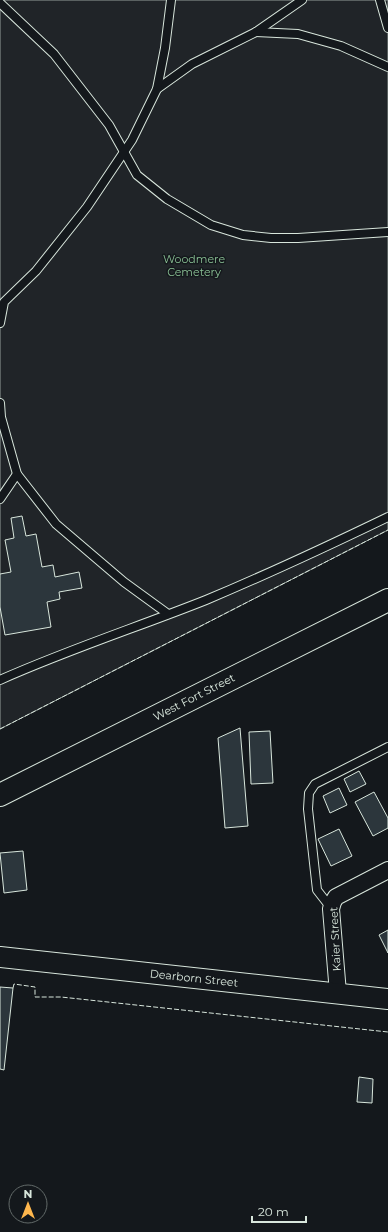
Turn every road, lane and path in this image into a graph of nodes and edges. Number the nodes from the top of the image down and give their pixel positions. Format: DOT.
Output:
graph roads {
  1 [pos="171,0"];
  2 [pos="302,0"];
  3 [pos="380,0"];
  4 [pos="0,3"];
  5 [pos="388,28"];
  6 [pos="256,32"];
  7 [pos="388,68"];
  8 [pos="157,89"];
  9 [pos="124,152"];
  10 [pos="388,232"];
  11 [pos="2,301"];
  12 [pos="0,322"];
  13 [pos="0,403"];
  14 [pos="17,474"];
  15 [pos="0,499"];
  16 [pos="388,517"];
  17 [pos="388,600"];
  18 [pos="168,614"];
  19 [pos="0,680"];
  20 [pos="388,747"];
  21 [pos="0,795"];
  22 [pos="388,870"];
  23 [pos="331,909"];
  24 [pos="0,957"];
  25 [pos="338,993"];
  26 [pos="381,996"];
  1 -- 8 [label="lane"];
  2 -- 6 [label="lane"];
  3 -- 5 [label="lane"];
  4 -- 9 [label="lane"];
  6 -- 7 [label="lane"];
  6 -- 8 [label="lane"];
  8 -- 9 [label="lane"];
  9 -- 10 [label="lane"];
  9 -- 11 [label="lane"];
  11 -- 12 [label="lane"];
  13 -- 14 [label="lane"];
  14 -- 15 [label="lane"];
  14 -- 18 [label="lane"];
  16 -- 18 [label="lane"];
  17 -- 21 [label="main road, West Fort Street"];
  18 -- 19 [label="lane"];
  20 -- 23 [label="lane"];
  22 -- 23 [label="street, Kaier Street"];
  23 -- 25 [label="street, Kaier Street"];
  24 -- 25 [label="street, Dearborn Street"];
  25 -- 26 [label="street, Dearborn Street"];
}
